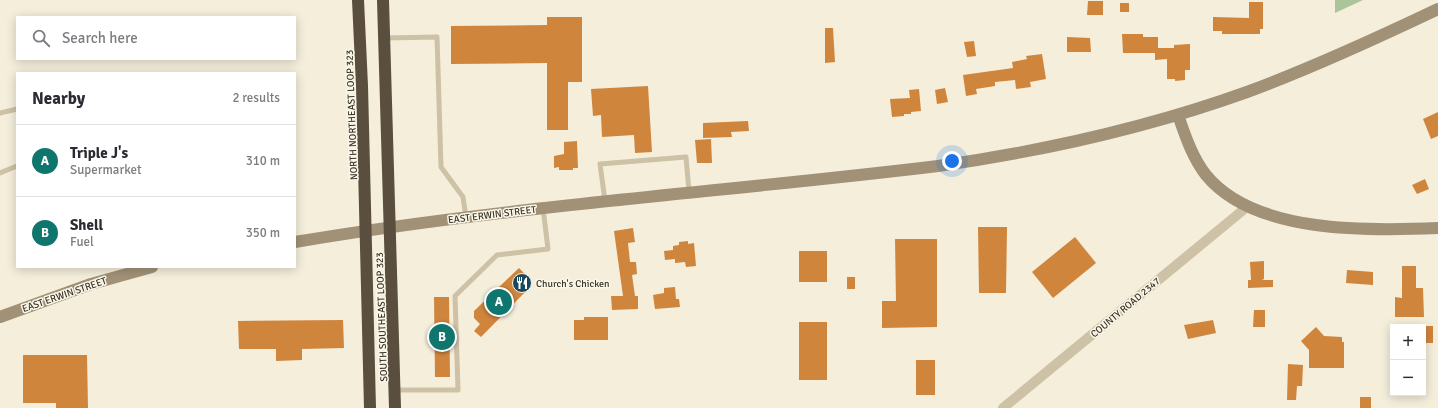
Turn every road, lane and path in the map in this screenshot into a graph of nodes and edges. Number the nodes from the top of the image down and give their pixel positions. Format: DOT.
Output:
graph roads {
  1 [pos="358,0"];
  2 [pos="383,0"];
  3 [pos="1438,9"];
  4 [pos="385,38"];
  5 [pos="16,109"];
  6 [pos="0,113"];
  7 [pos="1178,114"];
  8 [pos="16,166"];
  9 [pos="0,173"];
  10 [pos="690,192"];
  11 [pos="606,201"];
  12 [pos="1248,206"];
  13 [pos="543,207"];
  14 [pos="466,216"];
  15 [pos="390,226"];
  16 [pos="1438,228"];
  17 [pos="366,230"];
  18 [pos="296,242"];
  19 [pos="148,268"];
  20 [pos="0,317"];
  21 [pos="394,390"];
  22 [pos="370,408"];
  23 [pos="395,408"];
  24 [pos="1003,408"];
  1 -- 17 [label="highway, NORTH NORTHEAST LOOP 323"];
  2 -- 4 [label="highway"];
  3 -- 7 [label="main road, EAST ERWIN STREET"];
  4 -- 14 [label="lane"];
  4 -- 15 [label="highway"];
  5 -- 6 [label="lane"];
  7 -- 10 [label="main road, EAST ERWIN STREET"];
  7 -- 12 [label="main road"];
  8 -- 9 [label="lane"];
  10 -- 11 [label="main road, EAST ERWIN STREET"];
  10 -- 11 [label="lane"];
  11 -- 13 [label="main road, EAST ERWIN STREET"];
  12 -- 16 [label="main road"];
  12 -- 24 [label="street, COUNTY ROAD 2347"];
  13 -- 14 [label="main road, EAST ERWIN STREET"];
  13 -- 21 [label="lane"];
  14 -- 15 [label="main road, EAST ERWIN STREET"];
  15 -- 17 [label="main road, EAST ERWIN STREET"];
  15 -- 21 [label="highway, SOUTH SOUTHEAST LOOP 323"];
  17 -- 18 [label="main road, EAST ERWIN STREET"];
  17 -- 22 [label="highway, SOUTH SOUTHEAST LOOP 323"];
  19 -- 20 [label="main road, EAST ERWIN STREET"];
  21 -- 23 [label="highway, SOUTH SOUTHEAST LOOP 323"];
}
